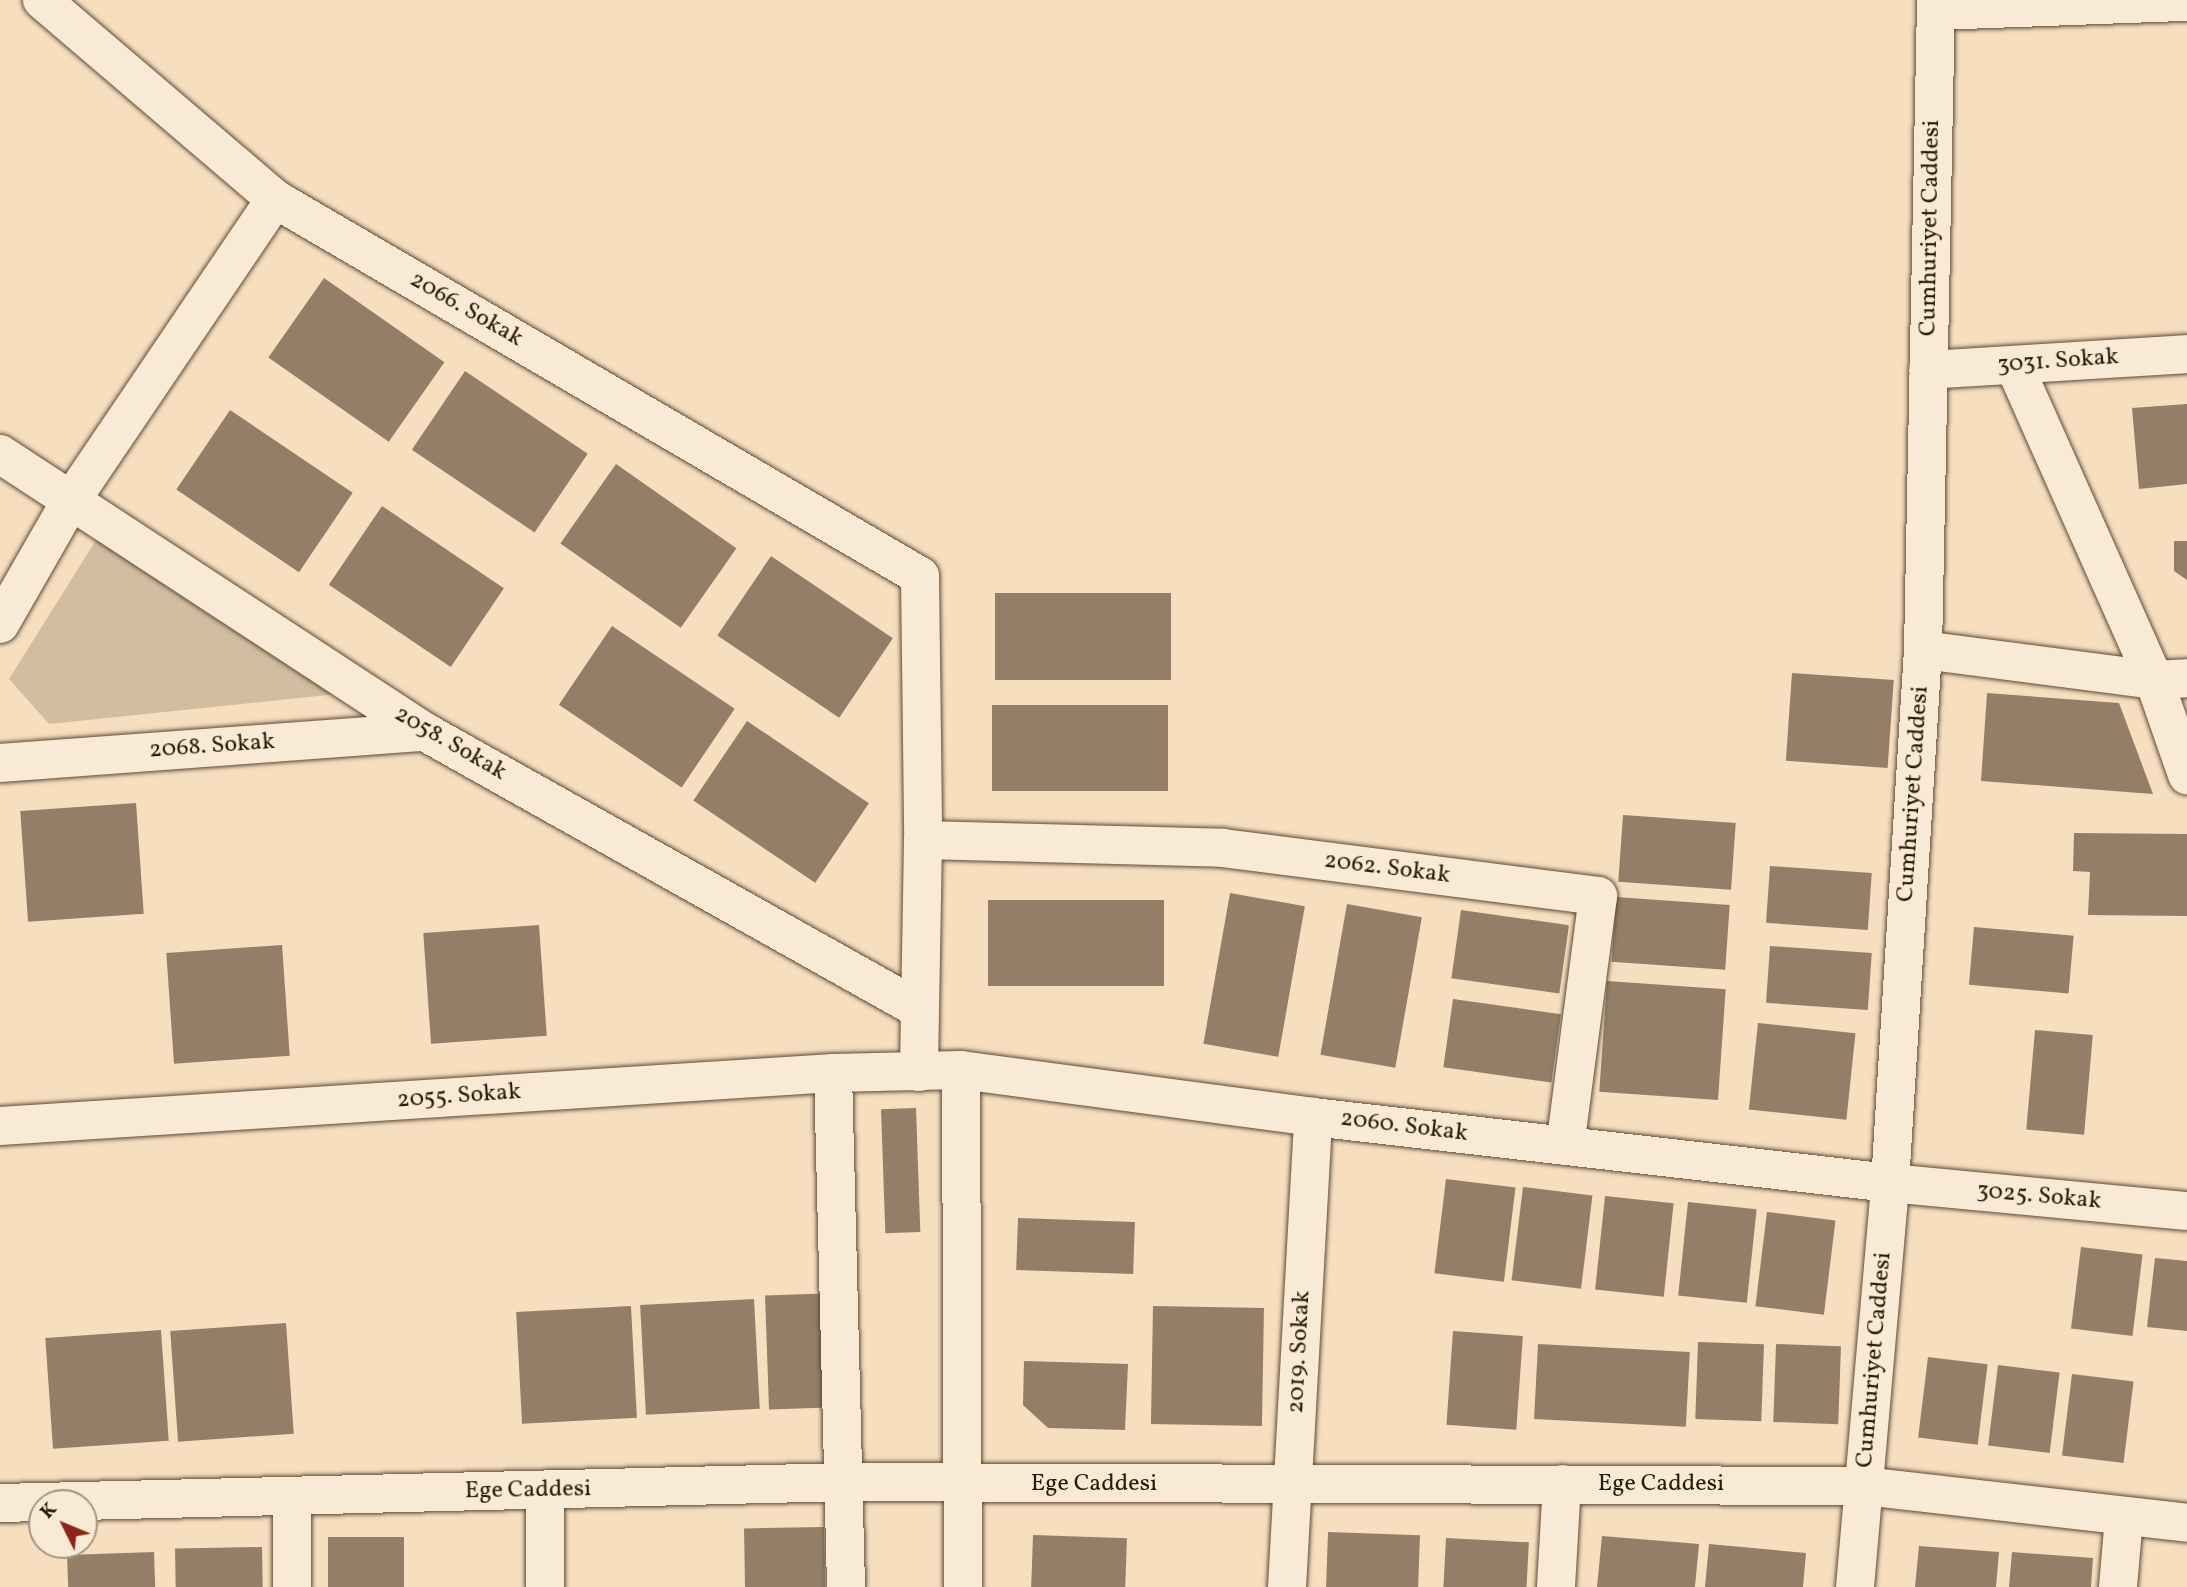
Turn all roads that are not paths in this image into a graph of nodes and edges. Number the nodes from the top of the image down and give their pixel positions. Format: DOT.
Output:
graph roads {
  1 [pos="42,0"];
  2 [pos="2187,2"];
  3 [pos="1936,6"];
  4 [pos="275,199"];
  5 [pos="2187,354"];
  6 [pos="2014,365"];
  7 [pos="1928,370"];
  8 [pos="0,454"];
  9 [pos="70,502"];
  10 [pos="0,624"];
  11 [pos="1923,650"];
  12 [pos="2171,679"];
  13 [pos="425,732"];
  14 [pos="0,763"];
  15 [pos="2187,775"];
  16 [pos="923,840"];
  17 [pos="917,1008"];
  18 [pos="961,1070"];
  19 [pos="919,1072"];
  20 [pos="833,1073"];
  21 [pos="1313,1117"];
  22 [pos="0,1126"];
  23 [pos="1565,1146"];
  24 [pos="1890,1183"];
  25 [pos="2187,1211"];
  26 [pos="846,1482"];
  27 [pos="963,1484"];
  28 [pos="1562,1484"];
  29 [pos="1292,1486"];
  30 [pos="1864,1486"];
  31 [pos="545,1491"];
  32 [pos="292,1497"];
  33 [pos="0,1503"];
  34 [pos="2124,1517"];
  35 [pos="2187,1523"];
  36 [pos="292,1587"];
  37 [pos="545,1587"];
  38 [pos="846,1587"];
  39 [pos="962,1587"];
  40 [pos="1287,1587"];
  41 [pos="1556,1587"];
  42 [pos="1855,1587"];
  43 [pos="2118,1587"];
  1 -- 4 [label="street, 2066. Sokak"];
  2 -- 3 [label="street"];
  3 -- 7 [label="street, Cumhuriyet Caddesi"];
  4 -- 9 [label="street"];
  4 -- 16 [label="street, 2066. Sokak"];
  5 -- 6 [label="street, 3031. Sokak"];
  6 -- 7 [label="street, 3031. Sokak"];
  6 -- 12 [label="street"];
  7 -- 11 [label="street, Cumhuriyet Caddesi"];
  8 -- 9 [label="street, 2058. Sokak"];
  9 -- 10 [label="street"];
  9 -- 13 [label="street, 2058. Sokak"];
  11 -- 12 [label="street"];
  11 -- 24 [label="street, Cumhuriyet Caddesi"];
  12 -- 15 [label="street"];
  13 -- 14 [label="street, 2068. Sokak"];
  13 -- 17 [label="street, 2058. Sokak"];
  16 -- 17 [label="street"];
  16 -- 23 [label="street, 2062. Sokak"];
  17 -- 19 [label="street"];
  18 -- 19 [label="street, 2060. Sokak"];
  18 -- 21 [label="street, 2060. Sokak"];
  18 -- 27 [label="street"];
  19 -- 20 [label="street, 2055. Sokak"];
  20 -- 22 [label="street, 2055. Sokak"];
  20 -- 26 [label="street"];
  21 -- 23 [label="street, 2060. Sokak"];
  21 -- 29 [label="street, 2019. Sokak"];
  23 -- 24 [label="street, 2060. Sokak"];
  24 -- 25 [label="street, 3025. Sokak"];
  24 -- 30 [label="street, Cumhuriyet Caddesi"];
  26 -- 27 [label="street, Ege Caddesi"];
  26 -- 31 [label="street, Ege Caddesi"];
  26 -- 38 [label="street"];
  27 -- 29 [label="street, Ege Caddesi"];
  27 -- 39 [label="street"];
  28 -- 29 [label="street, Ege Caddesi"];
  28 -- 30 [label="street, Ege Caddesi"];
  28 -- 41 [label="street"];
  29 -- 40 [label="street, 2019. Sokak"];
  30 -- 34 [label="street, Ege Caddesi"];
  30 -- 42 [label="street, Cumhuriyet Caddesi"];
  31 -- 32 [label="street, Ege Caddesi"];
  31 -- 37 [label="street"];
  32 -- 33 [label="street, Ege Caddesi"];
  32 -- 36 [label="street"];
  34 -- 35 [label="street, Ege Caddesi"];
  34 -- 43 [label="street"];
}
